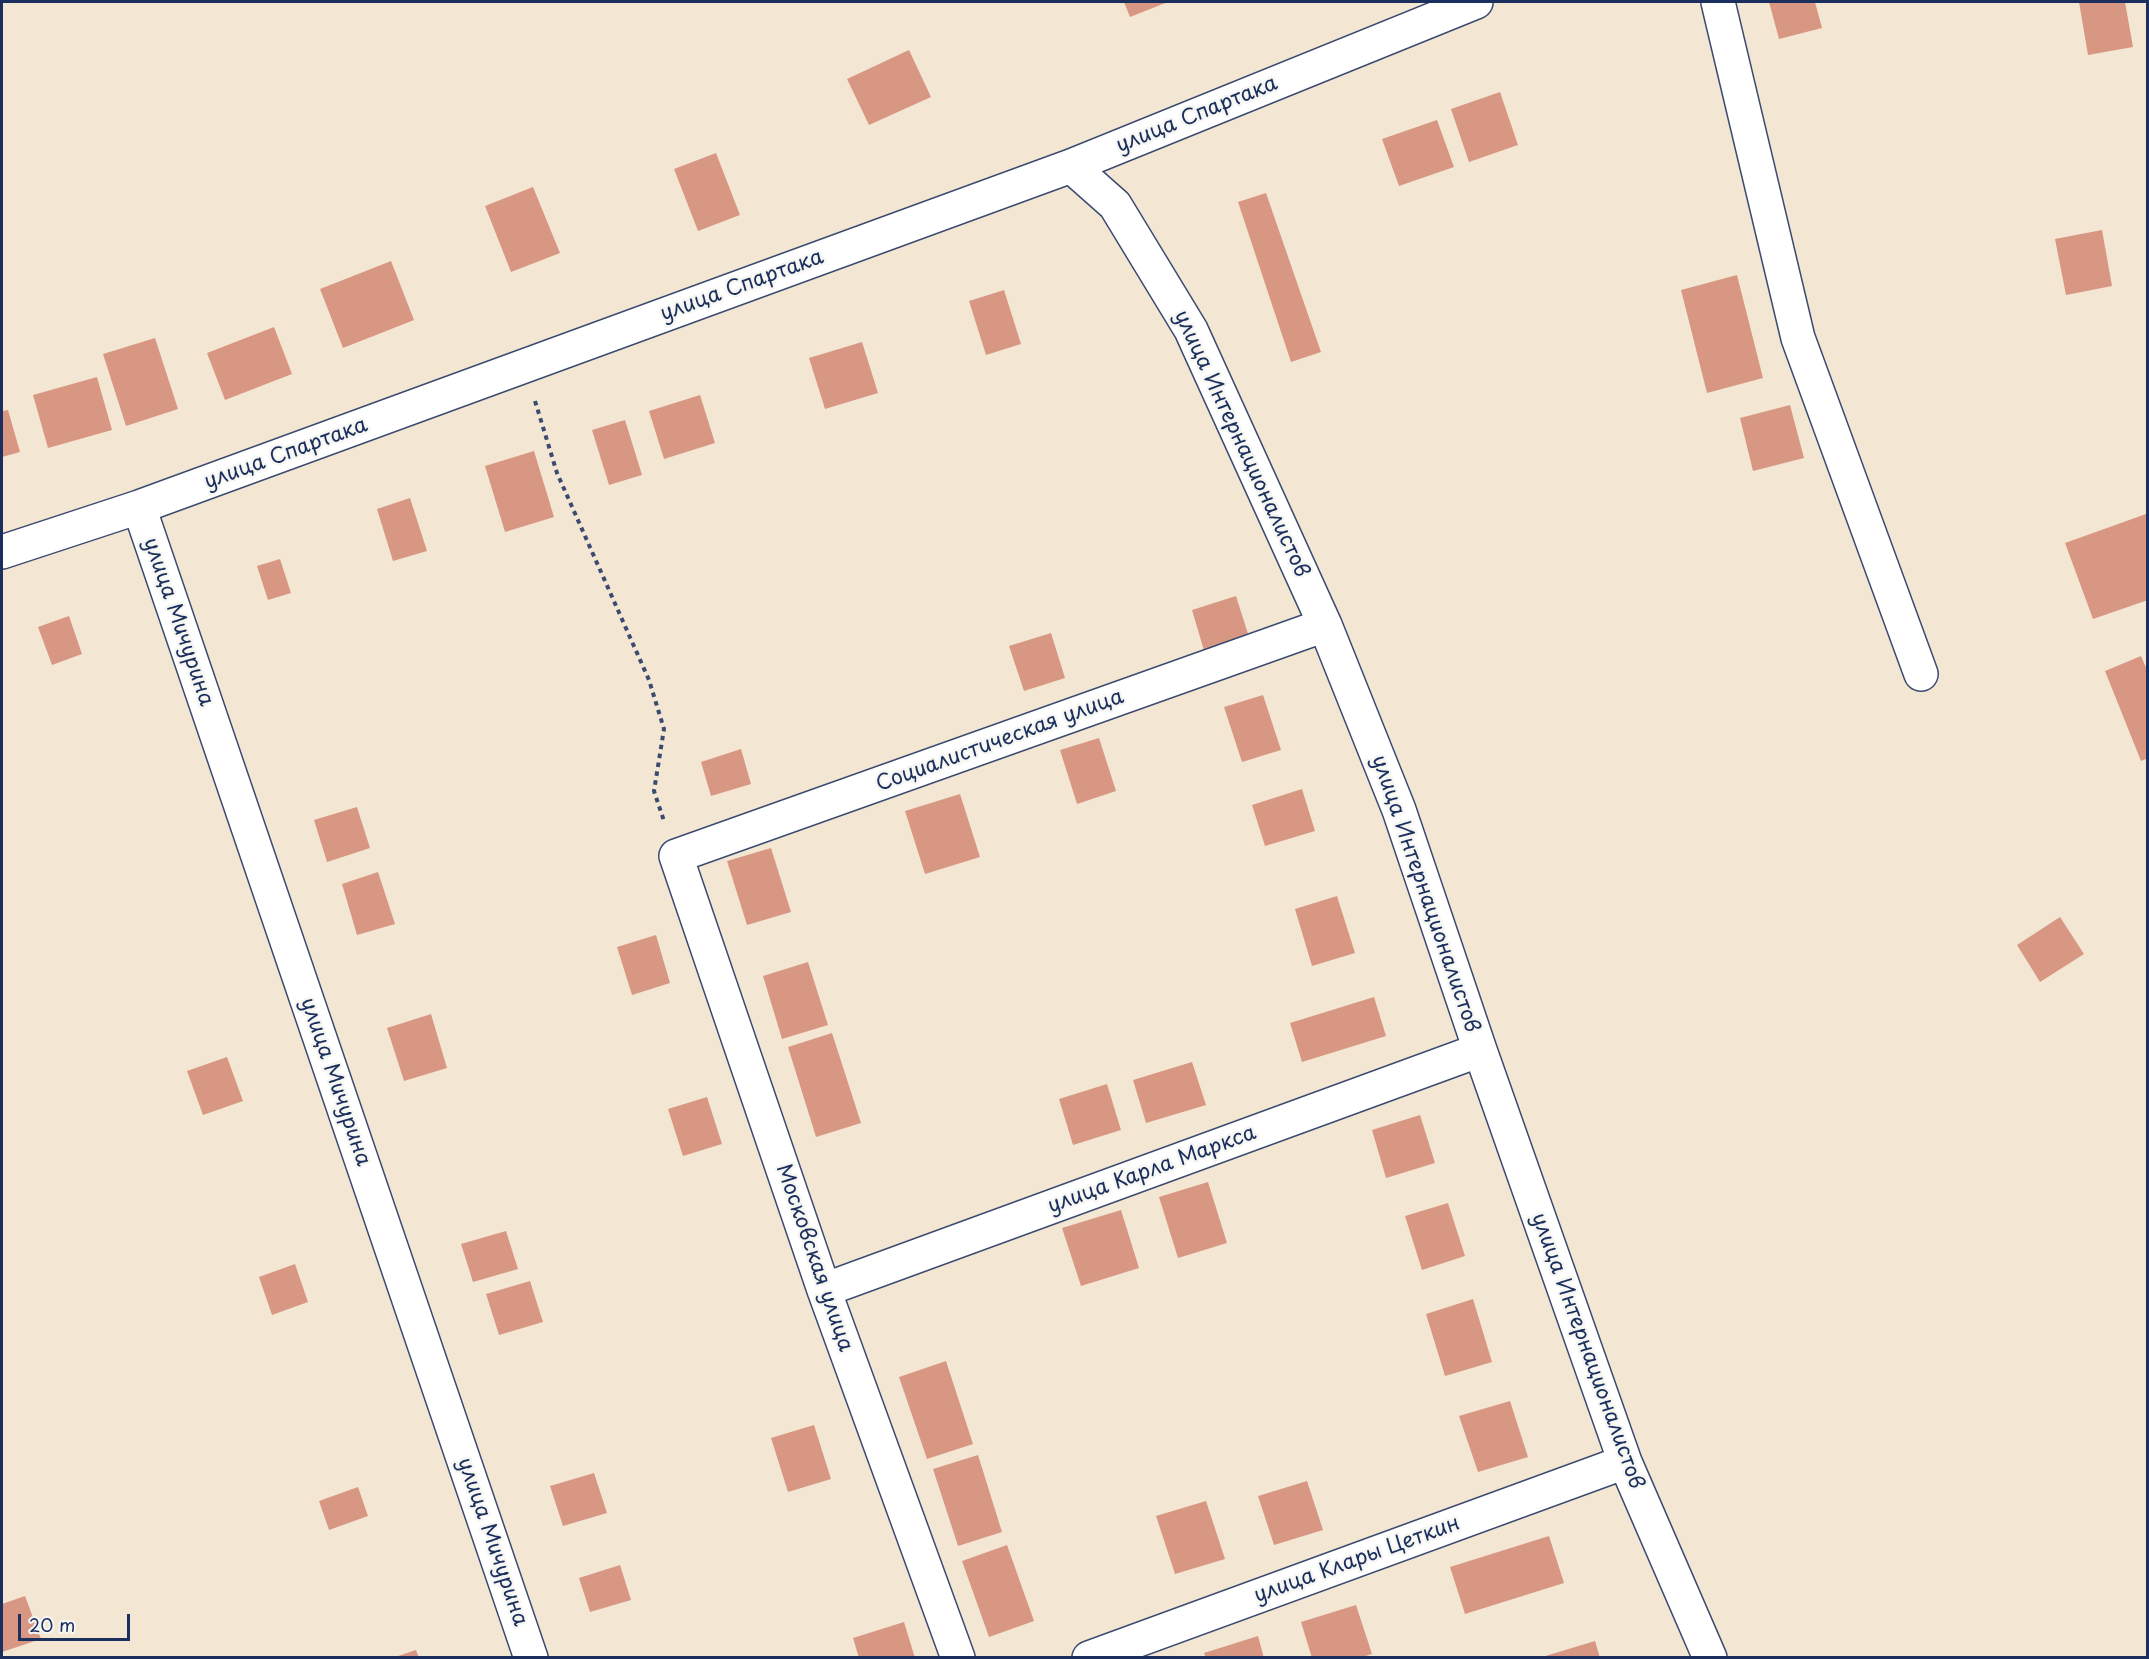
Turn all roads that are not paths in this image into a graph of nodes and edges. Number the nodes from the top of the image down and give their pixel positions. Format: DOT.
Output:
graph roads {
  1 [pos="1476,2"];
  2 [pos="1718,2"];
  3 [pos="1071,166"];
  4 [pos="139,507"];
  5 [pos="2,552"];
  6 [pos="1325,625"];
  7 [pos="1921,674"];
  8 [pos="676,856"];
  9 [pos="1480,1050"];
  10 [pos="824,1290"];
  11 [pos="1625,1462"];
  12 [pos="531,1658"];
  13 [pos="958,1658"];
  14 [pos="1089,1658"];
  15 [pos="1710,1658"];
  1 -- 3 [label="street, улица Спартака"];
  2 -- 7 [label="street"];
  3 -- 4 [label="street, улица Спартака"];
  3 -- 6 [label="street, улица Интернационалистов"];
  4 -- 5 [label="street, улица Спартака"];
  4 -- 12 [label="street, улица Мичурина"];
  6 -- 8 [label="street, Социалистическая улица"];
  6 -- 9 [label="street, улица Интернационалистов"];
  8 -- 10 [label="street, Московская улица"];
  9 -- 10 [label="street, улица Карла Маркса"];
  9 -- 11 [label="street, улица Интернационалистов"];
  10 -- 13 [label="street, Московская улица"];
  11 -- 14 [label="street, улица Клары Цеткин"];
  11 -- 15 [label="street, улица Интернационалистов"];
}
